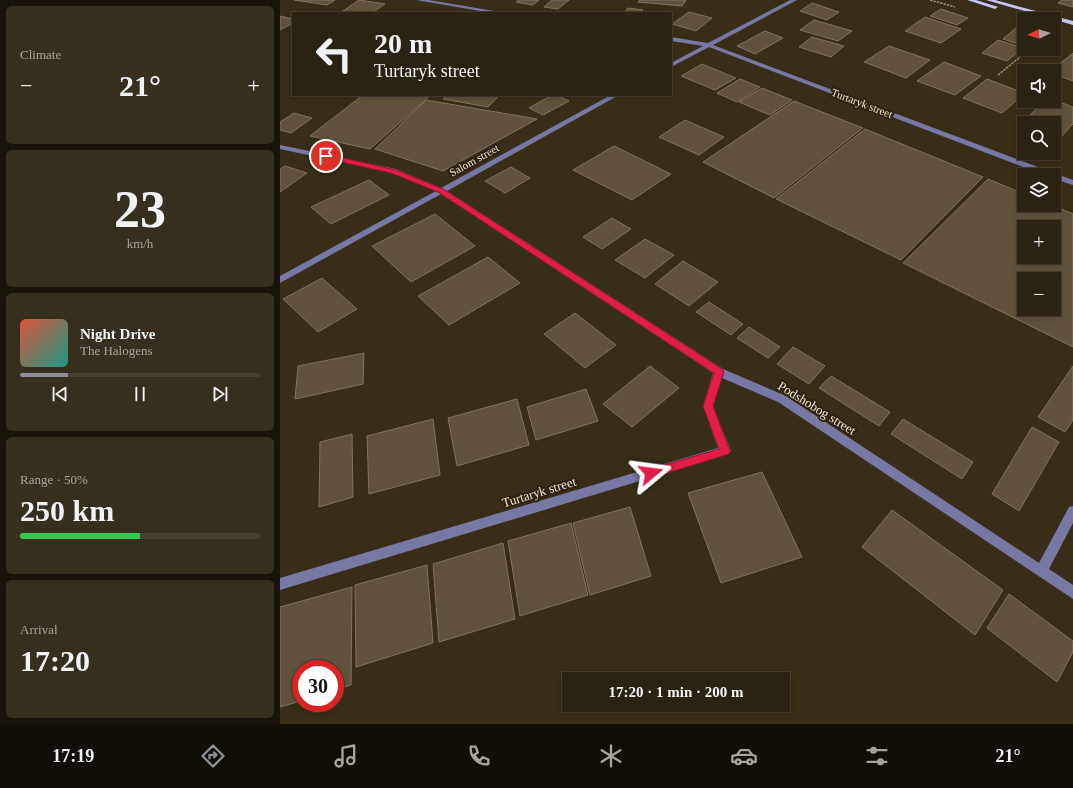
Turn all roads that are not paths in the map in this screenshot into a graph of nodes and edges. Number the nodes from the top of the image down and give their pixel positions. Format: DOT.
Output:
graph roads {
  1 [pos="419,0"];
  2 [pos="794,0"];
  3 [pos="970,0"];
  4 [pos="989,0"];
  5 [pos="497,12"];
  6 [pos="1017,12"];
  7 [pos="1073,23"];
  8 [pos="1061,24"];
  9 [pos="1073,28"];
  10 [pos="672,39"];
  11 [pos="708,45"];
  12 [pos="672,64"];
  13 [pos="614,96"];
  14 [pos="280,147"];
  15 [pos="1033,168"];
  16 [pos="1061,179"];
  17 [pos="1073,183"];
  18 [pos="440,190"];
  19 [pos="280,280"];
  20 [pos="719,372"];
  21 [pos="1073,512"];
  22 [pos="1040,570"];
  23 [pos="280,584"];
  24 [pos="1073,593"];
  1 -- 5 [label="street"];
  2 -- 11 [label="street"];
  3 -- 6 [label="main road"];
  4 -- 7 [label="main road"];
  8 -- 9 [label="main road"];
  10 -- 11 [label="street, Turtaryk street"];
  11 -- 12 [label="street"];
  11 -- 15 [label="street, Turtaryk street"];
  13 -- 18 [label="street, Salom street"];
  14 -- 18 [label="street, Podshobog street"];
  16 -- 17 [label="street"];
  18 -- 19 [label="street, Salom street"];
  18 -- 20 [label="street, Podshobog street"];
  20 -- 22 [label="street, Podshobog street"];
  20 -- 23 [label="street, Turtaryk street"];
  21 -- 22 [label="street"];
  22 -- 24 [label="street, Podshobog street"];
}
